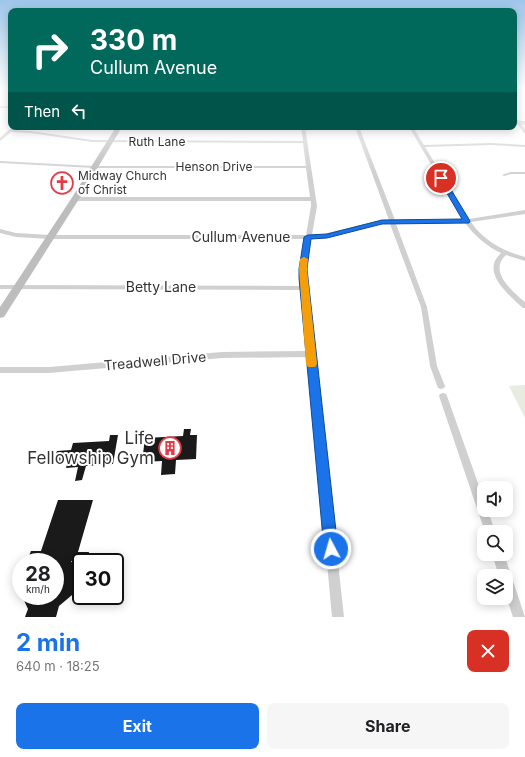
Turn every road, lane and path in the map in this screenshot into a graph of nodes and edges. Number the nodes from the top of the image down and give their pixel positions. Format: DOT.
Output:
graph roads {
  1 [pos="519,123"];
  2 [pos="117,130"];
  3 [pos="304,130"];
  4 [pos="358,130"];
  5 [pos="413,130"];
  6 [pos="9,131"];
  7 [pos="525,132"];
  8 [pos="0,140"];
  9 [pos="110,142"];
  10 [pos="306,142"];
  11 [pos="422,146"];
  12 [pos="525,146"];
  13 [pos="0,162"];
  14 [pos="94,167"];
  15 [pos="309,167"];
  16 [pos="525,173"];
  17 [pos="504,175"];
  18 [pos="75,199"];
  19 [pos="313,199"];
  20 [pos="525,212"];
  21 [pos="467,221"];
  22 [pos="392,222"];
  23 [pos="0,231"];
  24 [pos="308,237"];
  25 [pos="50,238"];
  26 [pos="505,253"];
  27 [pos="525,259"];
  28 [pos="0,287"];
  29 [pos="18,287"];
  30 [pos="304,288"];
  31 [pos="525,306"];
  32 [pos="0,315"];
  33 [pos="311,354"];
  34 [pos="0,370"];
  35 [pos="488,525"];
  36 [pos="513,599"];
  37 [pos="338,617"];
  38 [pos="519,617"];
  1 -- 7 [label="street"];
  2 -- 9 [label="main road"];
  3 -- 10 [label="street"];
  4 -- 22 [label="street"];
  5 -- 11 [label="street"];
  6 -- 8 [label="street"];
  6 -- 9 [label="street, Ruth Lane"];
  9 -- 10 [label="street, Ruth Lane"];
  9 -- 14 [label="main road"];
  10 -- 15 [label="street"];
  11 -- 12 [label="street"];
  11 -- 21 [label="street"];
  13 -- 14 [label="street, Henson Drive"];
  14 -- 15 [label="street, Henson Drive"];
  14 -- 18 [label="main road"];
  15 -- 19 [label="street"];
  16 -- 17 [label="street"];
  18 -- 19 [label="street"];
  18 -- 25 [label="main road"];
  19 -- 24 [label="street"];
  20 -- 21 [label="street, Cullum Avenue"];
  21 -- 22 [label="street, Cullum Avenue"];
  21 -- 26 [label="street"];
  22 -- 24 [label="street, Cullum Avenue"];
  22 -- 35 [label="street"];
  23 -- 25 [label="street, Cullum Avenue"];
  24 -- 25 [label="street, Cullum Avenue"];
  24 -- 30 [label="street"];
  25 -- 29 [label="main road"];
  26 -- 27 [label="street"];
  26 -- 31 [label="street"];
  28 -- 29 [label="street, Betty Lane"];
  29 -- 30 [label="street, Betty Lane"];
  29 -- 32 [label="main road"];
  30 -- 33 [label="street"];
  33 -- 34 [label="street, Treadwell Drive"];
  33 -- 37 [label="street"];
  36 -- 38 [label="street"];
}
